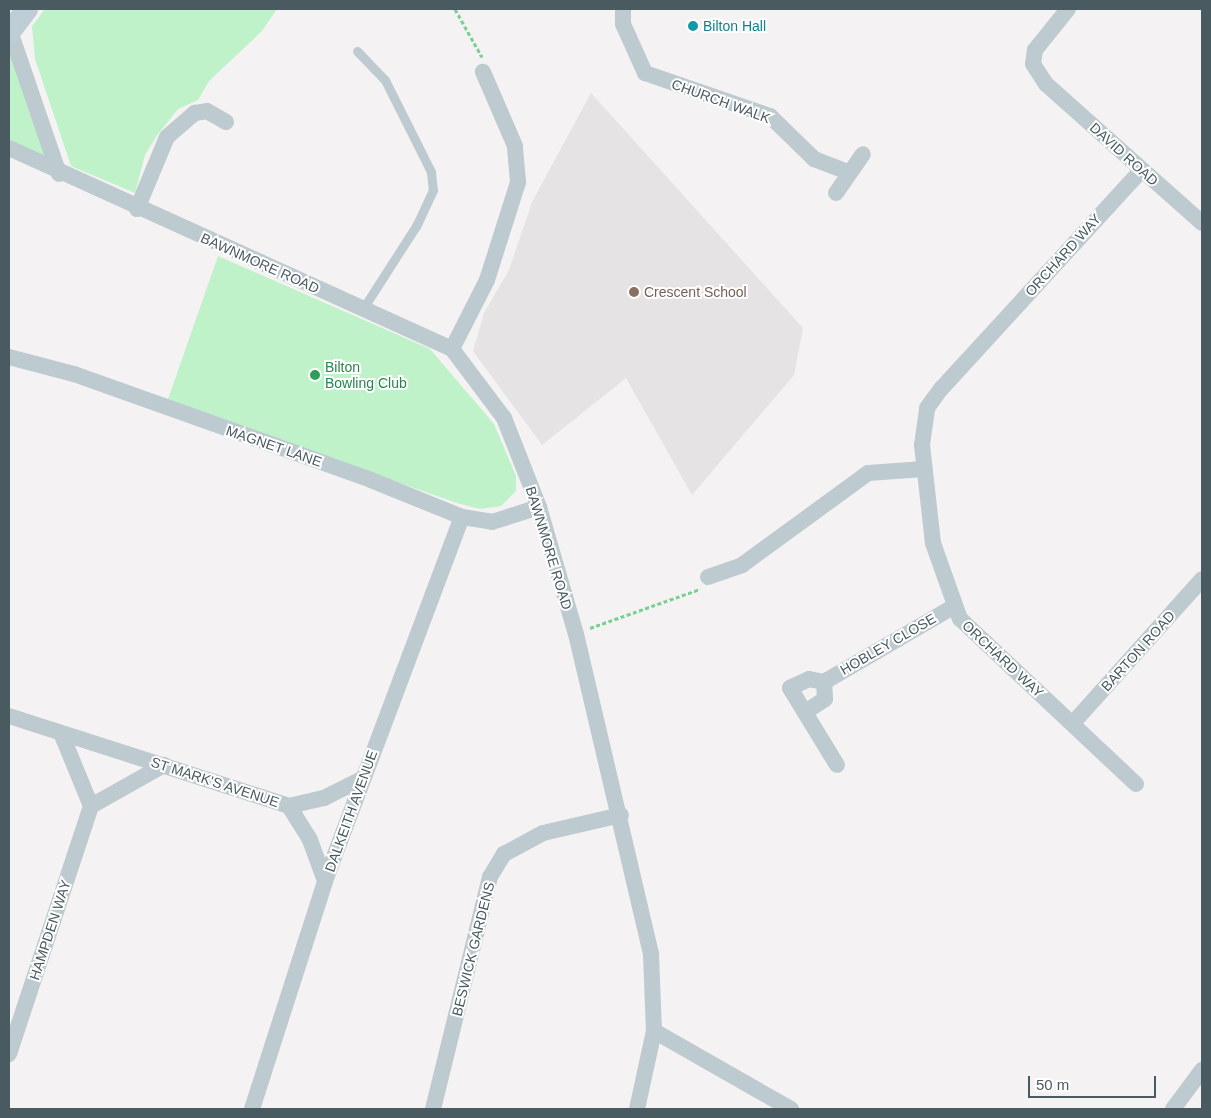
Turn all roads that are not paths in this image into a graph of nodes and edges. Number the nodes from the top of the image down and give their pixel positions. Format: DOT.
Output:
graph roads {
  1 [pos="27,9"];
  2 [pos="623,9"];
  3 [pos="1068,9"];
  4 [pos="10,32"];
  5 [pos="357,51"];
  6 [pos="483,72"];
  7 [pos="226,122"];
  8 [pos="9,148"];
  9 [pos="863,154"];
  10 [pos="1142,170"];
  11 [pos="848,172"];
  12 [pos="59,174"];
  13 [pos="836,193"];
  14 [pos="137,209"];
  15 [pos="1202,223"];
  16 [pos="364,307"];
  17 [pos="452,349"];
  18 [pos="9,357"];
  19 [pos="924,469"];
  20 [pos="539,508"];
  21 [pos="462,517"];
  22 [pos="708,576"];
  23 [pos="1202,579"];
  24 [pos="953,606"];
  25 [pos="824,682"];
  26 [pos="805,712"];
  27 [pos="9,716"];
  28 [pos="1073,723"];
  29 [pos="61,732"];
  30 [pos="164,765"];
  31 [pos="837,765"];
  32 [pos="362,779"];
  33 [pos="1136,784"];
  34 [pos="91,806"];
  35 [pos="289,806"];
  36 [pos="621,815"];
  37 [pos="325,881"];
  38 [pos="654,1031"];
  39 [pos="9,1054"];
  40 [pos="1202,1070"];
  41 [pos="252,1109"];
  42 [pos="433,1109"];
  43 [pos="637,1109"];
  44 [pos="791,1109"];
  45 [pos="1173,1109"];
  1 -- 4 [label="main road"];
  2 -- 11 [label="street, CHURCH WALK"];
  3 -- 10 [label="street, DAVID ROAD"];
  4 -- 12 [label="street"];
  5 -- 16 [label="lane"];
  6 -- 17 [label="street"];
  7 -- 14 [label="street"];
  8 -- 12 [label="street, BAWNMORE ROAD"];
  9 -- 11 [label="street"];
  10 -- 15 [label="street, DAVID ROAD"];
  10 -- 19 [label="street, ORCHARD WAY"];
  11 -- 13 [label="street"];
  12 -- 14 [label="street, BAWNMORE ROAD"];
  14 -- 16 [label="street, BAWNMORE ROAD"];
  16 -- 17 [label="street, BAWNMORE ROAD"];
  17 -- 20 [label="street, BAWNMORE ROAD"];
  18 -- 21 [label="street, MAGNET LANE"];
  19 -- 22 [label="street"];
  19 -- 24 [label="street, ORCHARD WAY"];
  20 -- 21 [label="street, MAGNET LANE"];
  20 -- 36 [label="street, BAWNMORE ROAD"];
  21 -- 32 [label="street, DALKEITH AVENUE"];
  23 -- 28 [label="street, BARTON ROAD"];
  24 -- 25 [label="street, HOBLEY CLOSE"];
  24 -- 28 [label="street, ORCHARD WAY"];
  25 -- 26 [label="street, HOBLEY CLOSE"];
  25 -- 26 [label="street, HOBLEY CLOSE"];
  26 -- 31 [label="street, HOBLEY CLOSE"];
  27 -- 29 [label="street, ST MARK'S AVENUE"];
  28 -- 33 [label="street, ORCHARD WAY"];
  29 -- 30 [label="street, ST MARK'S AVENUE"];
  29 -- 34 [label="street"];
  30 -- 34 [label="street"];
  30 -- 35 [label="street, ST MARK'S AVENUE"];
  32 -- 35 [label="street"];
  32 -- 37 [label="street, DALKEITH AVENUE"];
  34 -- 39 [label="street, HAMPDEN WAY"];
  35 -- 37 [label="street, ST MARK'S AVENUE"];
  36 -- 38 [label="street, BAWNMORE ROAD"];
  36 -- 42 [label="street, BESWICK GARDENS"];
  37 -- 41 [label="street, DALKEITH AVENUE"];
  38 -- 43 [label="street, BAWNMORE ROAD"];
  38 -- 44 [label="street"];
  40 -- 45 [label="street"];
}
